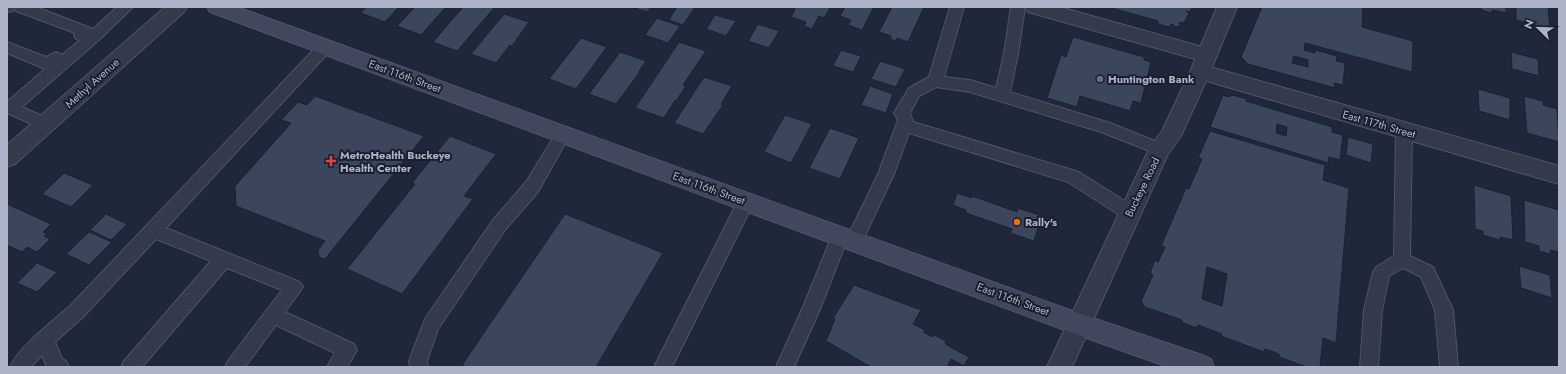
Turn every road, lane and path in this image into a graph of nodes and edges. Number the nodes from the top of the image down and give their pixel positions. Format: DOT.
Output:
graph roads {
  1 [pos="126,7"];
  2 [pos="176,7"];
  3 [pos="217,7"];
  4 [pos="956,7"];
  5 [pos="1018,7"];
  6 [pos="1035,7"];
  7 [pos="1227,7"];
  8 [pos="25,10"];
  9 [pos="87,34"];
  10 [pos="12,46"];
  11 [pos="326,47"];
  12 [pos="54,62"];
  13 [pos="1203,64"];
  14 [pos="935,81"];
  15 [pos="1002,96"];
  16 [pos="46,124"];
  17 [pos="904,125"];
  18 [pos="1404,131"];
  19 [pos="563,134"];
  20 [pos="1160,149"];
  21 [pos="7,158"];
  22 [pos="1559,175"];
  23 [pos="746,202"];
  24 [pos="1130,213"];
  25 [pos="153,230"];
  26 [pos="847,238"];
  27 [pos="224,259"];
  28 [pos="1402,260"];
  29 [pos="273,315"];
  30 [pos="1078,324"];
  31 [pos="45,339"];
  32 [pos="19,367"];
  33 [pos="60,367"];
  34 [pos="130,367"];
  35 [pos="234,367"];
  36 [pos="336,367"];
  37 [pos="419,367"];
  38 [pos="663,367"];
  39 [pos="785,367"];
  40 [pos="1059,367"];
  41 [pos="1202,367"];
  42 [pos="1369,367"];
  43 [pos="1449,367"];
  1 -- 9 [label="lane"];
  2 -- 16 [label="street, Methyl Avenue"];
  3 -- 11 [label="main road, East 116th Street"];
  4 -- 14 [label="lane"];
  5 -- 15 [label="lane"];
  6 -- 13 [label="street, East 117th Street"];
  7 -- 13 [label="street, Buckeye Road"];
  8 -- 9 [label="lane"];
  9 -- 12 [label="lane"];
  10 -- 12 [label="lane"];
  11 -- 19 [label="main road, East 116th Street"];
  11 -- 25 [label="lane"];
  12 -- 16 [label="lane"];
  13 -- 18 [label="street, East 117th Street"];
  13 -- 20 [label="street, Buckeye Road"];
  14 -- 15 [label="lane"];
  14 -- 17 [label="lane"];
  15 -- 20 [label="lane"];
  16 -- 21 [label="street, Methyl Avenue"];
  17 -- 24 [label="lane"];
  17 -- 26 [label="lane"];
  18 -- 22 [label="street, East 117th Street"];
  18 -- 28 [label="lane"];
  19 -- 23 [label="main road, East 116th Street"];
  19 -- 37 [label="lane"];
  20 -- 24 [label="street, Buckeye Road"];
  23 -- 26 [label="main road, East 116th Street"];
  23 -- 38 [label="lane"];
  24 -- 30 [label="street, Buckeye Road"];
  25 -- 27 [label="lane"];
  25 -- 31 [label="lane"];
  26 -- 30 [label="main road, East 116th Street"];
  26 -- 39 [label="lane"];
  27 -- 29 [label="lane"];
  27 -- 34 [label="lane"];
  28 -- 42 [label="lane"];
  28 -- 43 [label="lane"];
  29 -- 35 [label="lane"];
  29 -- 36 [label="lane"];
  30 -- 40 [label="street, Buckeye Road"];
  30 -- 41 [label="main road, East 116th Street"];
  31 -- 32 [label="lane"];
  31 -- 33 [label="lane"];
}
